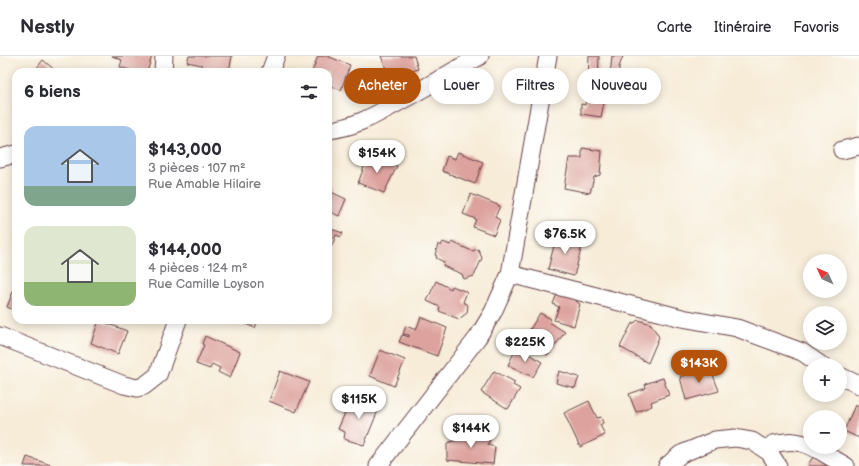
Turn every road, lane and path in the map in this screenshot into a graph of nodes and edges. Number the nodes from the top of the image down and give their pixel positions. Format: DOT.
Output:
graph roads {
  1 [pos="164,56"];
  2 [pos="276,56"];
  3 [pos="480,56"];
  4 [pos="548,56"];
  5 [pos="163,68"];
  6 [pos="272,68"];
  7 [pos="332,130"];
  8 [pos="859,146"];
  9 [pos="842,150"];
  10 [pos="12,155"];
  11 [pos="0,158"];
  12 [pos="510,274"];
  13 [pos="177,324"];
  14 [pos="0,336"];
  15 [pos="811,358"];
  16 [pos="847,379"];
  17 [pos="859,385"];
  18 [pos="803,444"];
  19 [pos="825,454"];
  20 [pos="774,459"];
  21 [pos="378,466"];
  22 [pos="667,466"];
  23 [pos="846,466"];
  1 -- 5 [label="street"];
  2 -- 6 [label="street"];
  3 -- 7 [label="street"];
  4 -- 12 [label="street"];
  8 -- 9 [label="street"];
  10 -- 11 [label="street"];
  12 -- 15 [label="street"];
  12 -- 21 [label="street"];
  13 -- 14 [label="street"];
  16 -- 17 [label="street"];
  18 -- 20 [label="street"];
  19 -- 23 [label="street"];
  20 -- 22 [label="street"];
}
